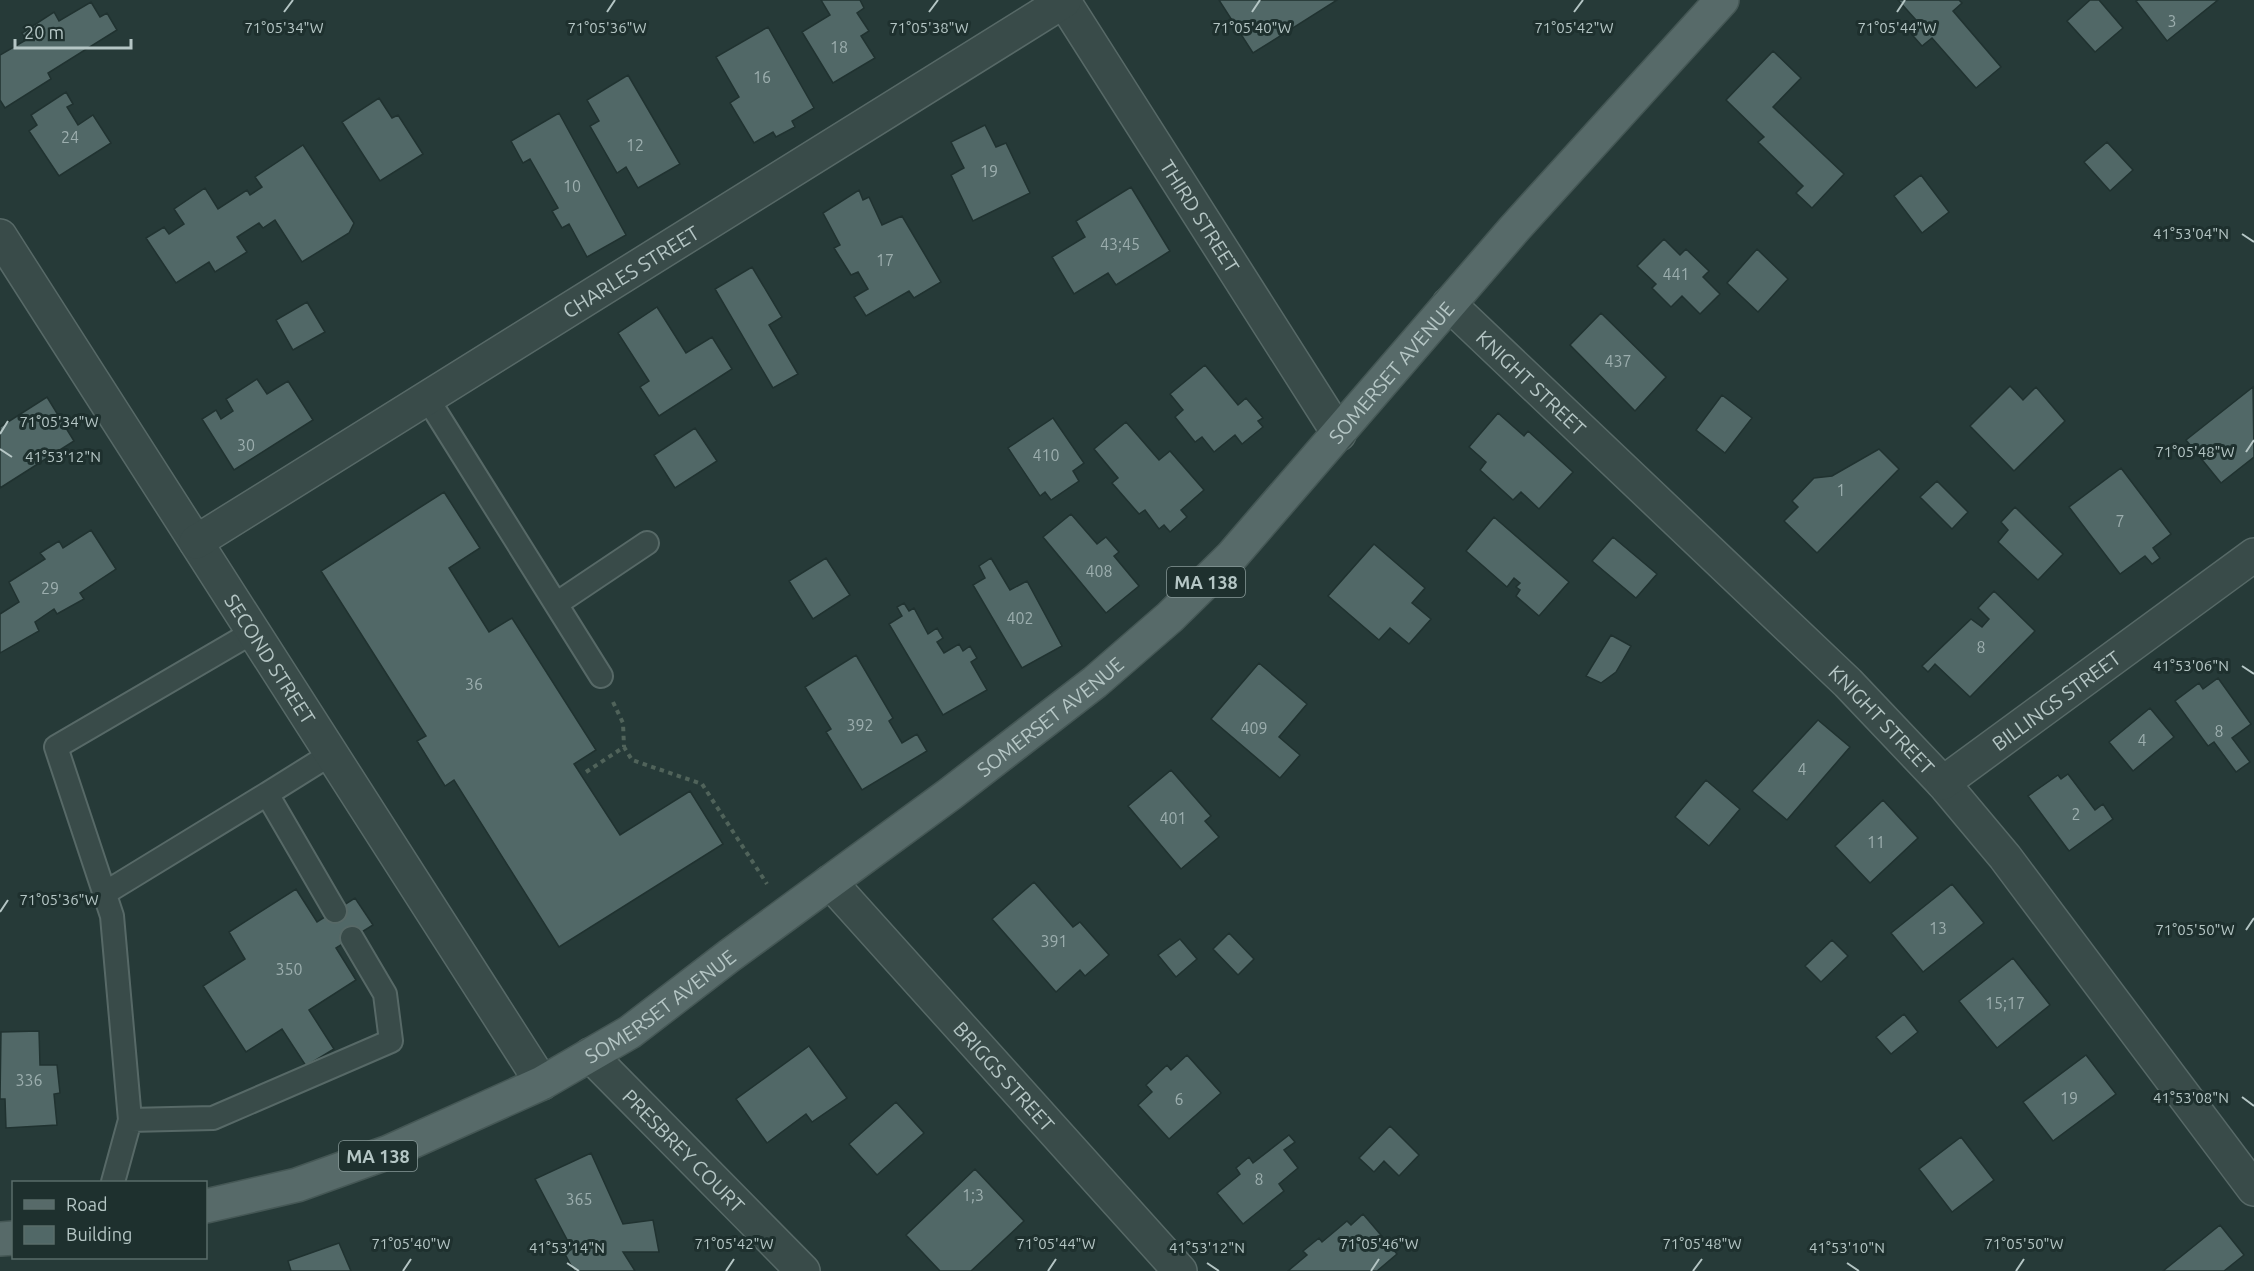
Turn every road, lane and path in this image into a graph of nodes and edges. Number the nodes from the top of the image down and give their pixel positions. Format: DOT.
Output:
graph roads {
  1 [pos="1722,0"];
  2 [pos="1063,1"];
  3 [pos="0,236"];
  4 [pos="1449,304"];
  5 [pos="427,398"];
  6 [pos="1339,434"];
  7 [pos="196,542"];
  8 [pos="647,543"];
  9 [pos="2254,555"];
  10 [pos="556,604"];
  11 [pos="253,632"];
  12 [pos="601,676"];
  13 [pos="624,747"];
  14 [pos="331,754"];
  15 [pos="586,772"];
  16 [pos="1943,783"];
  17 [pos="267,794"];
  18 [pos="830,882"];
  19 [pos="769,888"];
  20 [pos="105,893"];
  21 [pos="335,910"];
  22 [pos="352,938"];
  23 [pos="590,1055"];
  24 [pos="542,1083"];
  25 [pos="130,1120"];
  26 [pos="113,1181"];
  27 [pos="2254,1189"];
  28 [pos="207,1206"];
  29 [pos="803,1271"];
  30 [pos="1180,1271"];
  1 -- 4 [label="main road, SOMERSET AVENUE / MA 138"];
  2 -- 5 [label="street, CHARLES STREET"];
  2 -- 6 [label="street, THIRD STREET"];
  3 -- 7 [label="street, SECOND STREET"];
  4 -- 6 [label="main road, SOMERSET AVENUE / MA 138"];
  4 -- 16 [label="street, KNIGHT STREET"];
  5 -- 7 [label="street, CHARLES STREET"];
  5 -- 10 [label="lane"];
  6 -- 18 [label="main road, SOMERSET AVENUE / MA 138"];
  7 -- 11 [label="street, SECOND STREET"];
  8 -- 10 [label="lane"];
  9 -- 16 [label="street, BILLINGS STREET"];
  10 -- 12 [label="lane"];
  11 -- 14 [label="street, SECOND STREET"];
  11 -- 20 [label="lane"];
  12 -- 13 [label="path"];
  13 -- 15 [label="path"];
  13 -- 19 [label="path"];
  14 -- 17 [label="lane"];
  14 -- 24 [label="street, SECOND STREET"];
  16 -- 27 [label="street, KNIGHT STREET"];
  17 -- 20 [label="lane"];
  17 -- 21 [label="lane"];
  18 -- 23 [label="main road, SOMERSET AVENUE / MA 138"];
  18 -- 30 [label="street, BRIGGS STREET"];
  20 -- 25 [label="lane"];
  22 -- 25 [label="lane"];
  23 -- 24 [label="main road, SOMERSET AVENUE / MA 138"];
  23 -- 29 [label="street, PRESBREY COURT"];
  24 -- 28 [label="main road, SOMERSET AVENUE / MA 138"];
  25 -- 26 [label="lane"];
}
